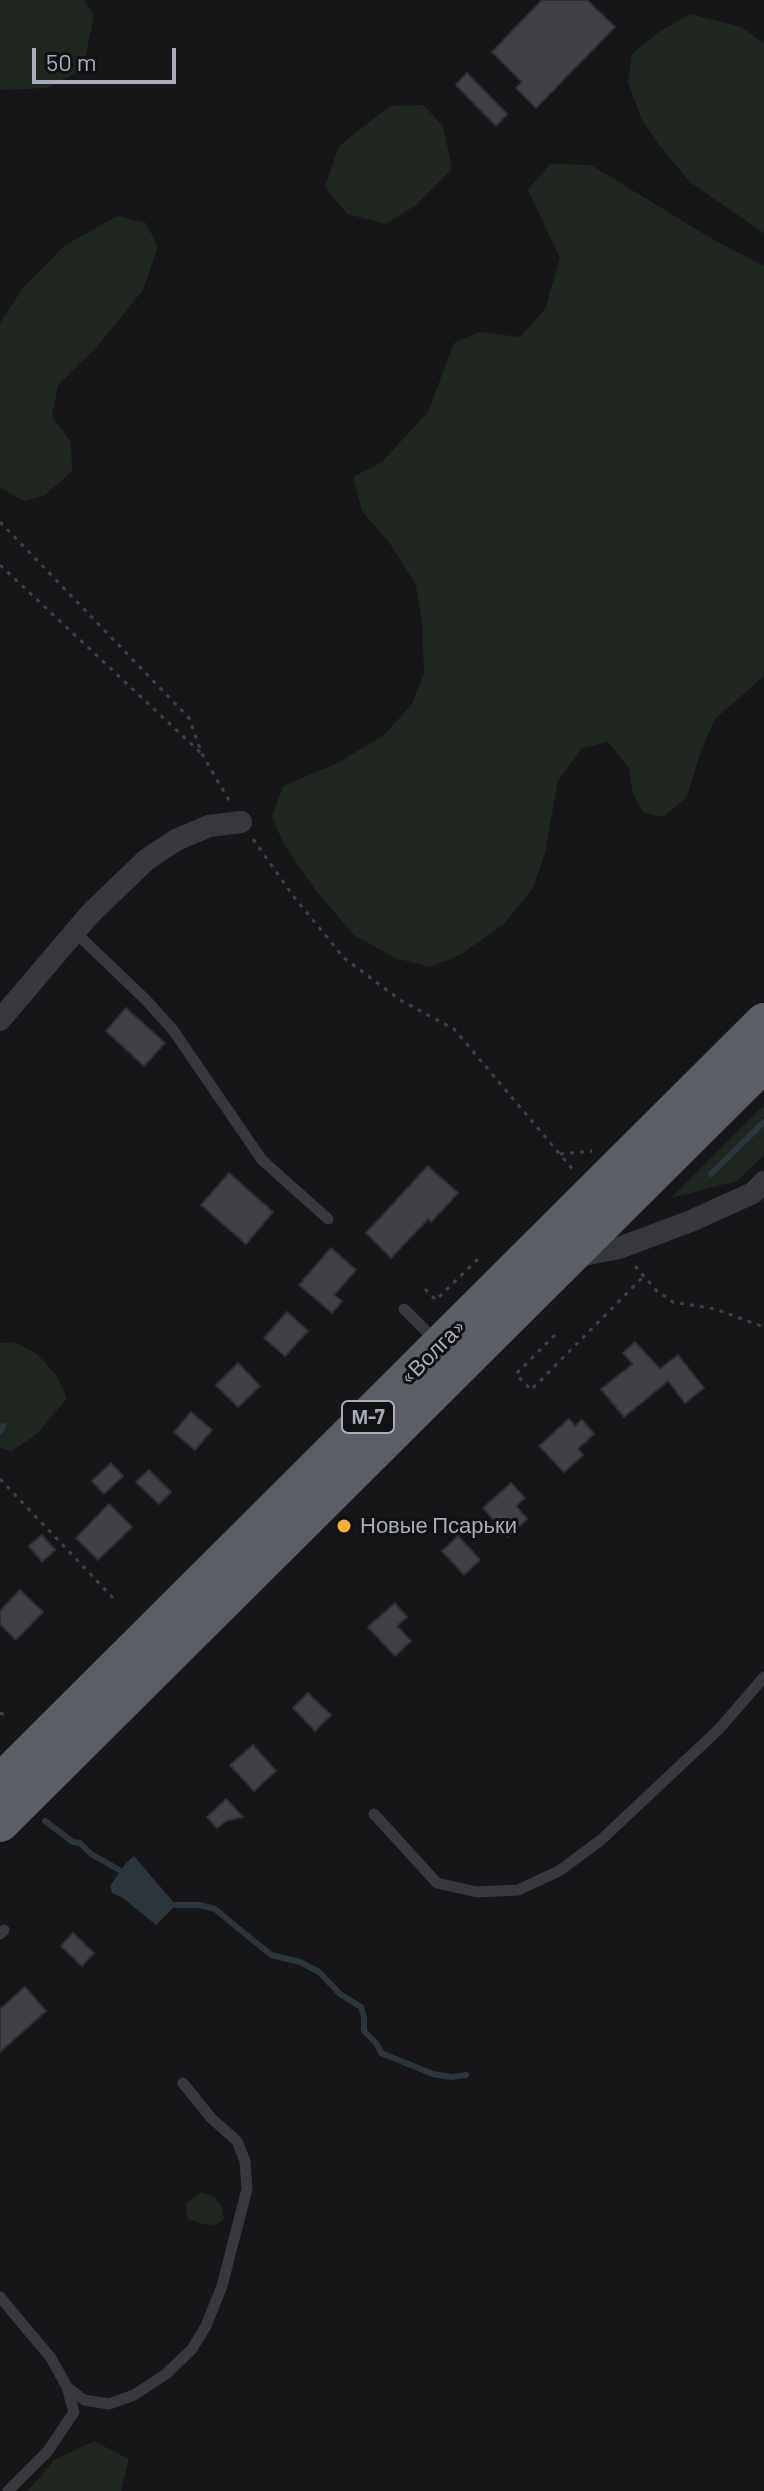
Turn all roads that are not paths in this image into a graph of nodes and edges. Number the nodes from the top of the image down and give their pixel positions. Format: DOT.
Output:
graph roads {
  1 [pos="241,822"];
  2 [pos="75,932"];
  3 [pos="0,1020"];
  4 [pos="764,1022"];
  5 [pos="764,1063"];
  6 [pos="764,1182"];
  7 [pos="328,1219"];
  8 [pos="565,1259"];
  9 [pos="404,1309"];
  10 [pos="440,1345"];
  11 [pos="764,1677"];
  12 [pos="0,1783"];
  13 [pos="374,1814"];
  14 [pos="0,1823"];
  15 [pos="183,2083"];
  16 [pos="0,2297"];
  17 [pos="67,2387"];
  18 [pos="8,2491"];
  1 -- 2 [label="street"];
  2 -- 3 [label="street"];
  2 -- 7 [label="lane"];
  4 -- 10 [label="highway, «Волга» / М-7"];
  5 -- 8 [label="highway, «Волга» / М-7"];
  6 -- 8 [label="street"];
  8 -- 14 [label="highway, «Волга» / М-7"];
  9 -- 10 [label="lane"];
  10 -- 12 [label="highway, «Волга» / М-7"];
  11 -- 13 [label="lane"];
  15 -- 17 [label="lane"];
  16 -- 17 [label="lane"];
  17 -- 18 [label="lane"];
}
